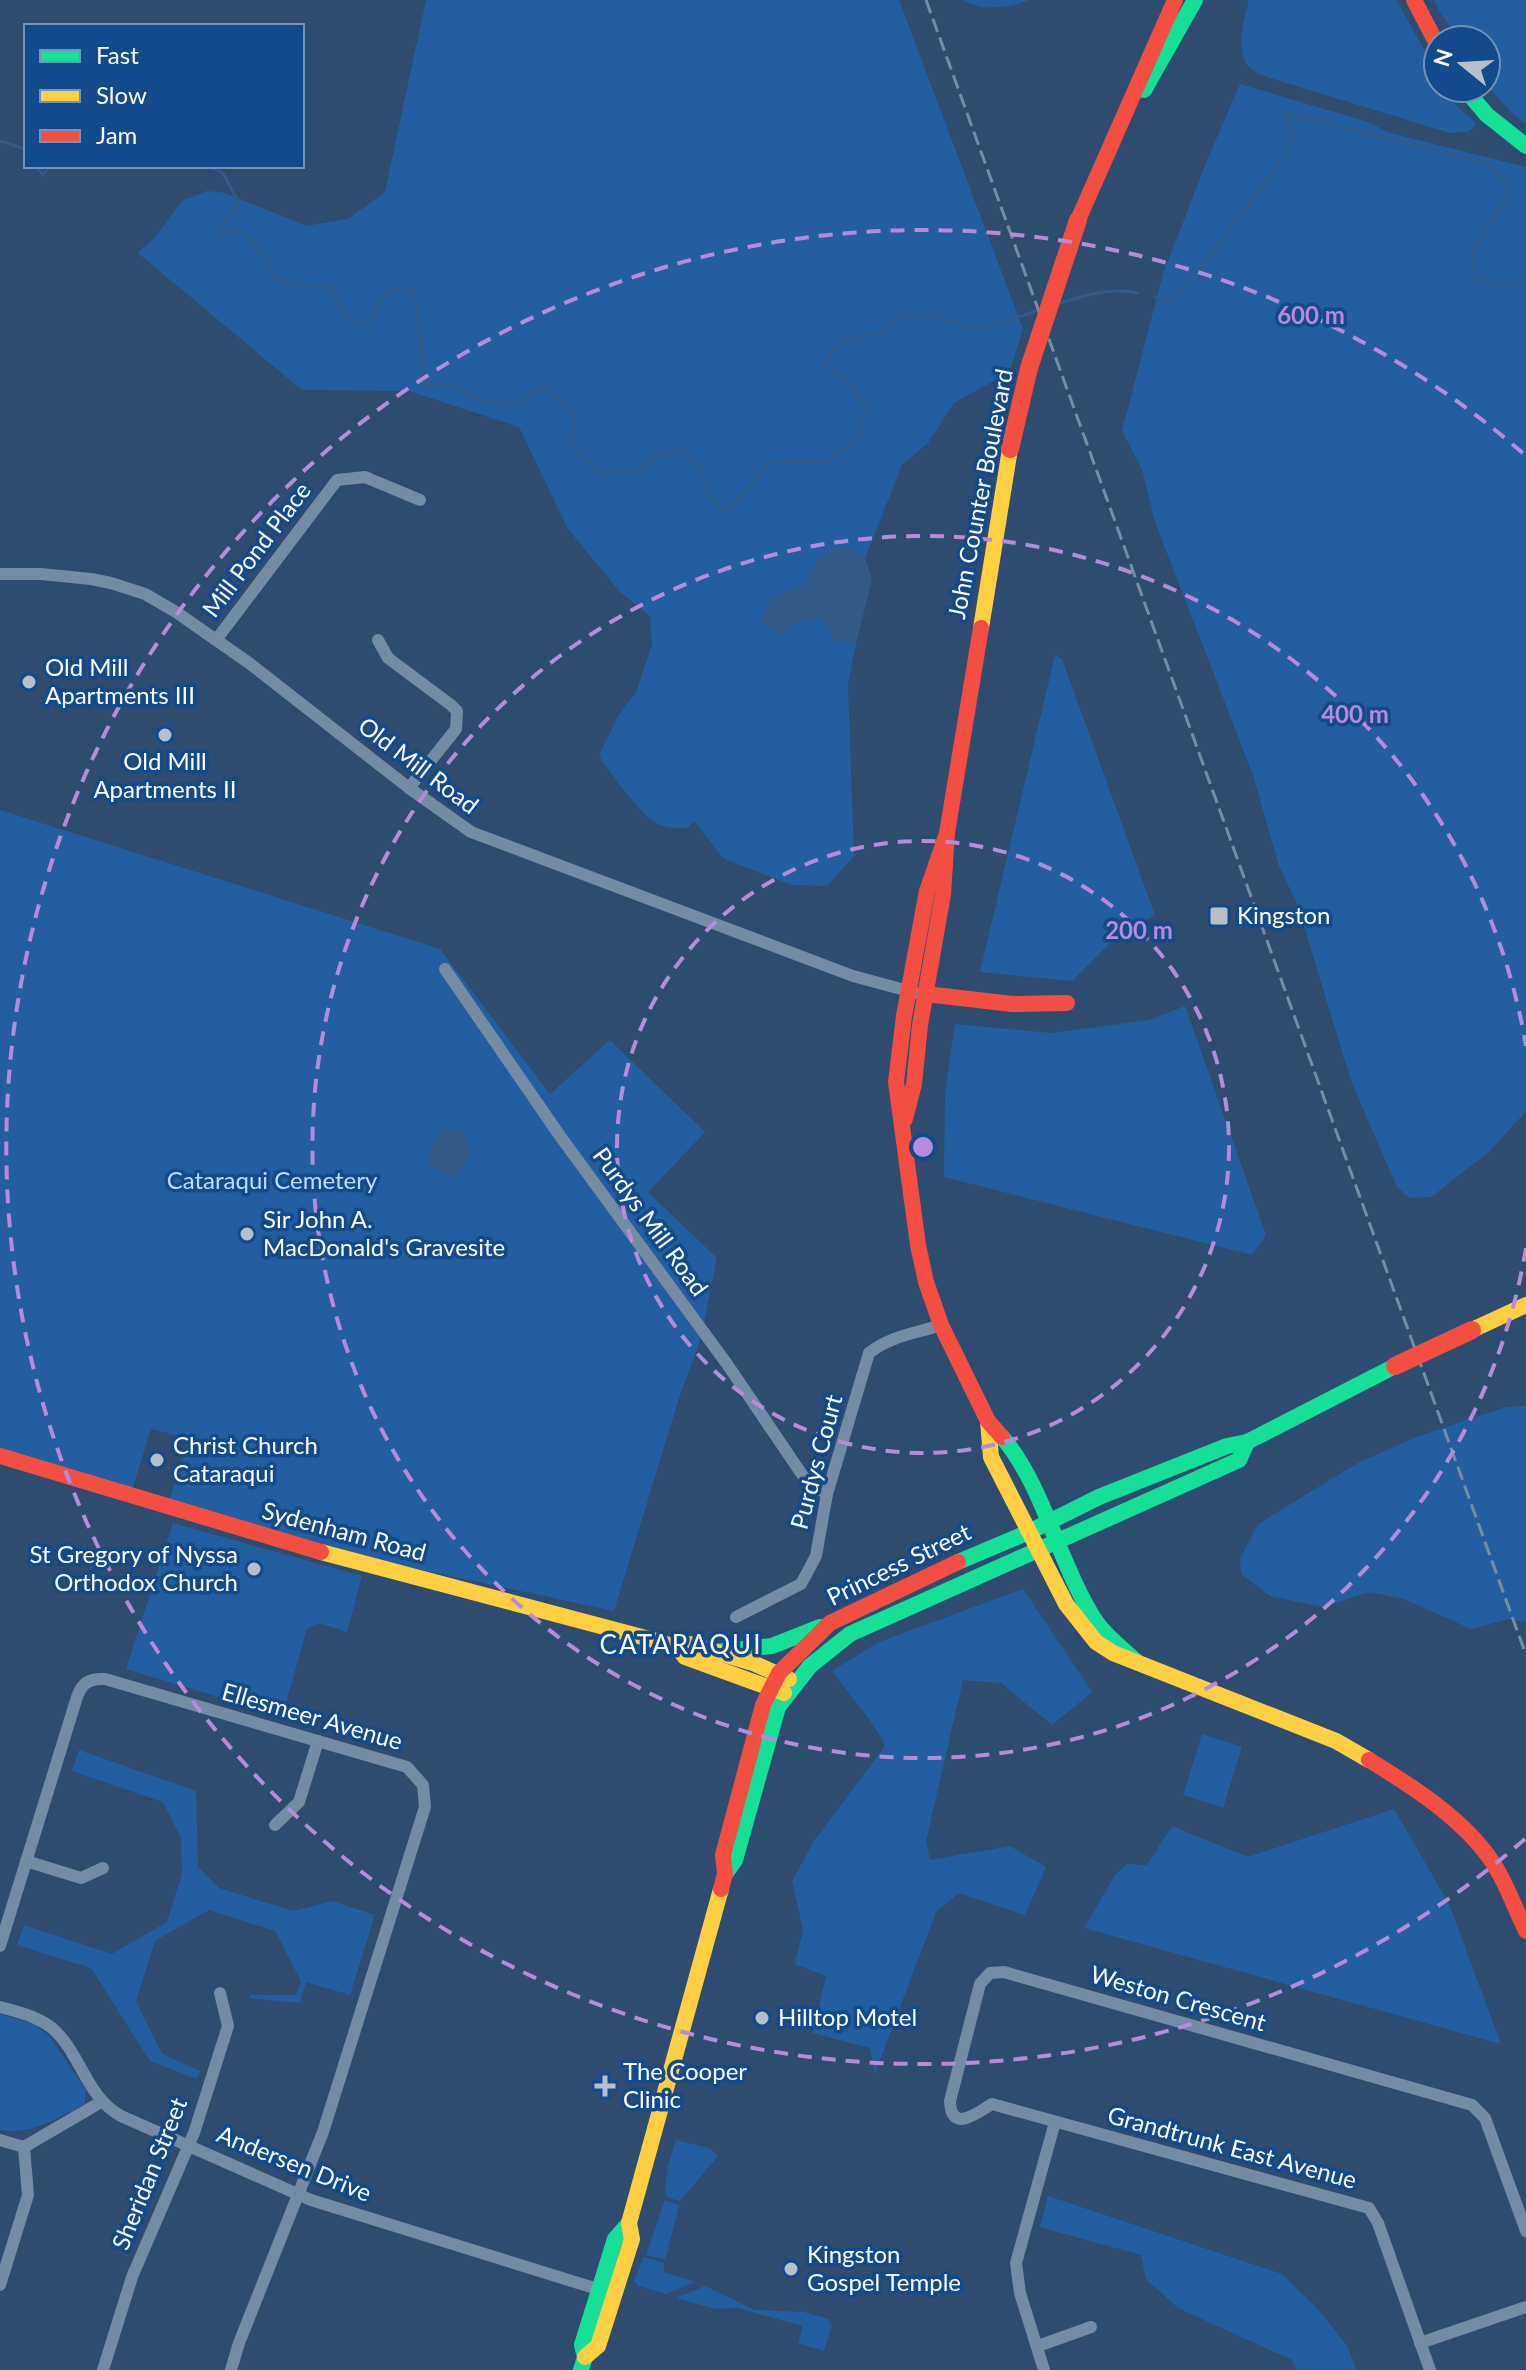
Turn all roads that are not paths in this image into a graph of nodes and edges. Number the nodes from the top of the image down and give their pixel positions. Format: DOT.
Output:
graph roads {
  1 [pos="1175,0"];
  2 [pos="1195,0"];
  3 [pos="1414,0"];
  4 [pos="1427,24"];
  5 [pos="1479,104"];
  6 [pos="1526,146"];
  7 [pos="1098,173"];
  8 [pos="420,500"];
  9 [pos="0,574"];
  10 [pos="216,640"];
  11 [pos="378,640"];
  12 [pos="409,788"];
  13 [pos="445,969"];
  14 [pos="917,993"];
  15 [pos="1067,1003"];
  16 [pos="1526,1305"];
  17 [pos="941,1325"];
  18 [pos="988,1421"];
  19 [pos="1247,1442"];
  20 [pos="0,1456"];
  21 [pos="827,1494"];
  22 [pos="1049,1521"];
  23 [pos="1029,1532"];
  24 [pos="1058,1543"];
  25 [pos="1039,1552"];
  26 [pos="736,1617"];
  27 [pos="830,1623"];
  28 [pos="678,1648"];
  29 [pos="714,1652"];
  30 [pos="1136,1661"];
  31 [pos="783,1684"];
  32 [pos="318,1741"];
  33 [pos="275,1825"];
  34 [pos="26,1861"];
  35 [pos="103,1868"];
  36 [pos="1526,1931"];
  37 [pos="0,1946"];
  38 [pos="220,1993"];
  39 [pos="0,2007"];
  40 [pos="101,2102"];
  41 [pos="1055,2122"];
  42 [pos="0,2140"];
  43 [pos="189,2146"];
  44 [pos="24,2147"];
  45 [pos="297,2194"];
  46 [pos="1526,2231"];
  47 [pos="3,2268"];
  48 [pos="0,2285"];
  49 [pos="608,2292"];
  50 [pos="1526,2307"];
  51 [pos="1091,2327"];
  52 [pos="1420,2343"];
  53 [pos="1038,2346"];
  54 [pos="583,2364"];
  55 [pos="103,2370"];
  56 [pos="231,2370"];
  57 [pos="1044,2370"];
  58 [pos="1430,2370"];
  1 -- 7 [label="main road, John Counter Boulevard"];
  2 -- 7 [label="main road, John Counter Boulevard"];
  3 -- 4 [label="main road"];
  5 -- 6 [label="main road"];
  7 -- 14 [label="main road, John Counter Boulevard, bridge"];
  8 -- 10 [label="street, Mill Pond Place"];
  9 -- 10 [label="street, Old Mill Road"];
  10 -- 12 [label="street, Old Mill Road"];
  11 -- 12 [label="street"];
  12 -- 14 [label="street, Old Mill Road"];
  13 -- 21 [label="street, Purdys Mill Road"];
  14 -- 15 [label="main road"];
  14 -- 17 [label="main road, John Counter Boulevard"];
  16 -- 19 [label="main road, Princess Street, bridge"];
  17 -- 18 [label="main road, John Counter Boulevard"];
  17 -- 21 [label="street, Purdys Court"];
  18 -- 22 [label="main road, John Counter Boulevard"];
  18 -- 23 [label="main road, John Counter Boulevard"];
  19 -- 22 [label="main road, Princess Street"];
  19 -- 24 [label="main road, Princess Street"];
  20 -- 28 [label="main road, Sydenham Road"];
  21 -- 26 [label="street, Purdys Court"];
  22 -- 23 [label="main road, Princess Street"];
  22 -- 24 [label="main road, John Counter Boulevard"];
  23 -- 25 [label="main road, John Counter Boulevard"];
  23 -- 27 [label="main road, Princess Street"];
  24 -- 25 [label="main road, Princess Street"];
  24 -- 30 [label="main road, John Counter Boulevard"];
  25 -- 30 [label="main road, John Counter Boulevard"];
  25 -- 31 [label="main road, Princess Street"];
  27 -- 29 [label="main road"];
  27 -- 31 [label="main road, Princess Street"];
  28 -- 29 [label="main road, Sydenham Road"];
  28 -- 31 [label="main road, Sydenham Road"];
  29 -- 31 [label="main road, Sydenham Road"];
  30 -- 36 [label="main road, John Counter Boulevard"];
  31 -- 49 [label="main road, Princess Street"];
  32 -- 33 [label="street"];
  32 -- 34 [label="street, Ellesmeer Avenue"];
  32 -- 45 [label="street, Ellesmeer Avenue"];
  34 -- 35 [label="street"];
  34 -- 37 [label="street, Ellesmeer Avenue"];
  38 -- 43 [label="street, Sheridan Street"];
  39 -- 40 [label="street, Andersen Drive"];
  40 -- 43 [label="street, Andersen Drive"];
  40 -- 44 [label="street"];
  41 -- 46 [label="street, Weston Crescent"];
  41 -- 52 [label="street, Grandtrunk East Avenue"];
  41 -- 53 [label="street"];
  42 -- 44 [label="street"];
  43 -- 45 [label="street, Andersen Drive"];
  43 -- 55 [label="street, Sheridan Street"];
  44 -- 47 [label="street"];
  45 -- 49 [label="street, Andersen Drive"];
  45 -- 56 [label="street, Ellesmeer Avenue"];
  47 -- 48 [label="street"];
  49 -- 54 [label="main road, Princess Street"];
  50 -- 52 [label="street"];
  51 -- 53 [label="street"];
  52 -- 58 [label="street, Grandtrunk East Avenue"];
  53 -- 57 [label="street"];
}
